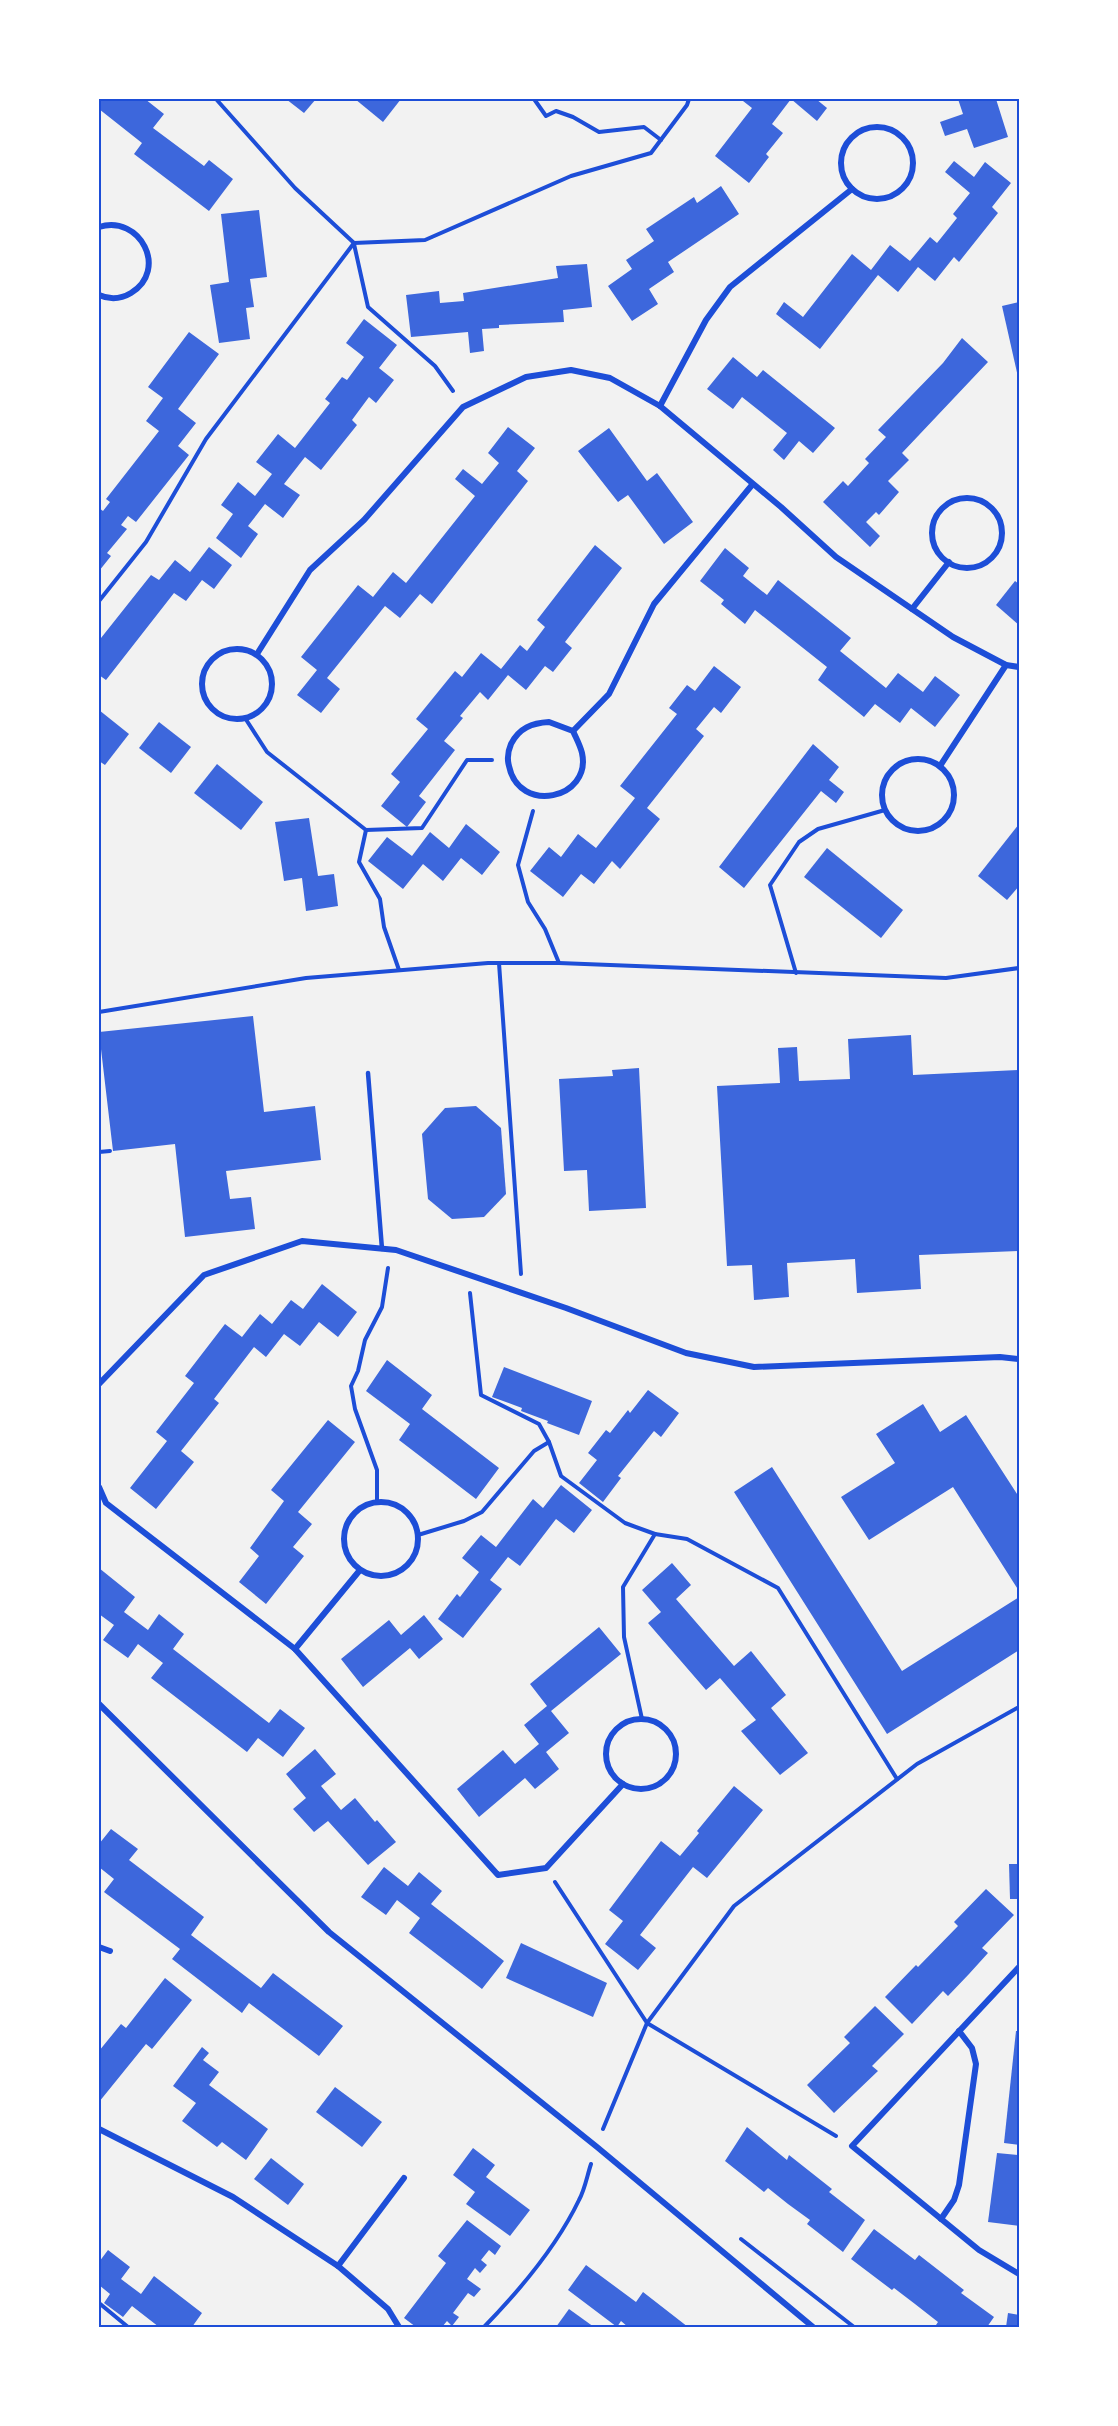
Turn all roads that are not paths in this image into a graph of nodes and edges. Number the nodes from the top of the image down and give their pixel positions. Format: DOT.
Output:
graph roads {
  1 [pos="852,189"];
  2 [pos="99,227"];
  3 [pos="99,295"];
  4 [pos="660,406"];
  5 [pos="752,485"];
  6 [pos="949,562"];
  7 [pos="912,609"];
  8 [pos="256,654"];
  9 [pos="1006,665"];
  10 [pos="1019,667"];
  11 [pos="573,731"];
  12 [pos="940,766"];
  13 [pos="368,1073"];
  14 [pos="382,1249"];
  15 [pos="1019,1359"];
  16 [pos="99,1384"];
  17 [pos="99,1487"];
  18 [pos="360,1570"];
  19 [pos="295,1649"];
  20 [pos="99,1704"];
  21 [pos="623,1784"];
  22 [pos="99,1947"];
  23 [pos="110,1952"];
  24 [pos="1019,1967"];
  25 [pos="959,2031"];
  26 [pos="99,2129"];
  27 [pos="404,2178"];
  28 [pos="941,2219"];
  29 [pos="338,2266"];
  30 [pos="1019,2274"];
  31 [pos="399,2327"];
  32 [pos="813,2327"];
  1 -- 1 [label="street"];
  1 -- 4 [label="street"];
  2 -- 3 [label="street"];
  4 -- 5 [label="street"];
  4 -- 8 [label="street"];
  5 -- 7 [label="street"];
  5 -- 11 [label="street"];
  6 -- 6 [label="street"];
  6 -- 7 [label="street"];
  7 -- 9 [label="street"];
  8 -- 8 [label="street"];
  9 -- 10 [label="street"];
  9 -- 12 [label="street"];
  11 -- 11 [label="street"];
  12 -- 12 [label="street"];
  13 -- 14 [label="lane"];
  14 -- 15 [label="street"];
  14 -- 16 [label="street"];
  17 -- 19 [label="street"];
  18 -- 18 [label="street"];
  18 -- 19 [label="street"];
  19 -- 21 [label="street"];
  20 -- 32 [label="street"];
  21 -- 21 [label="street"];
  22 -- 23 [label="street"];
  24 -- 25 [label="street"];
  25 -- 28 [label="street"];
  25 -- 28 [label="street"];
  26 -- 29 [label="street"];
  27 -- 29 [label="street"];
  28 -- 30 [label="street"];
  29 -- 31 [label="street"];
}
